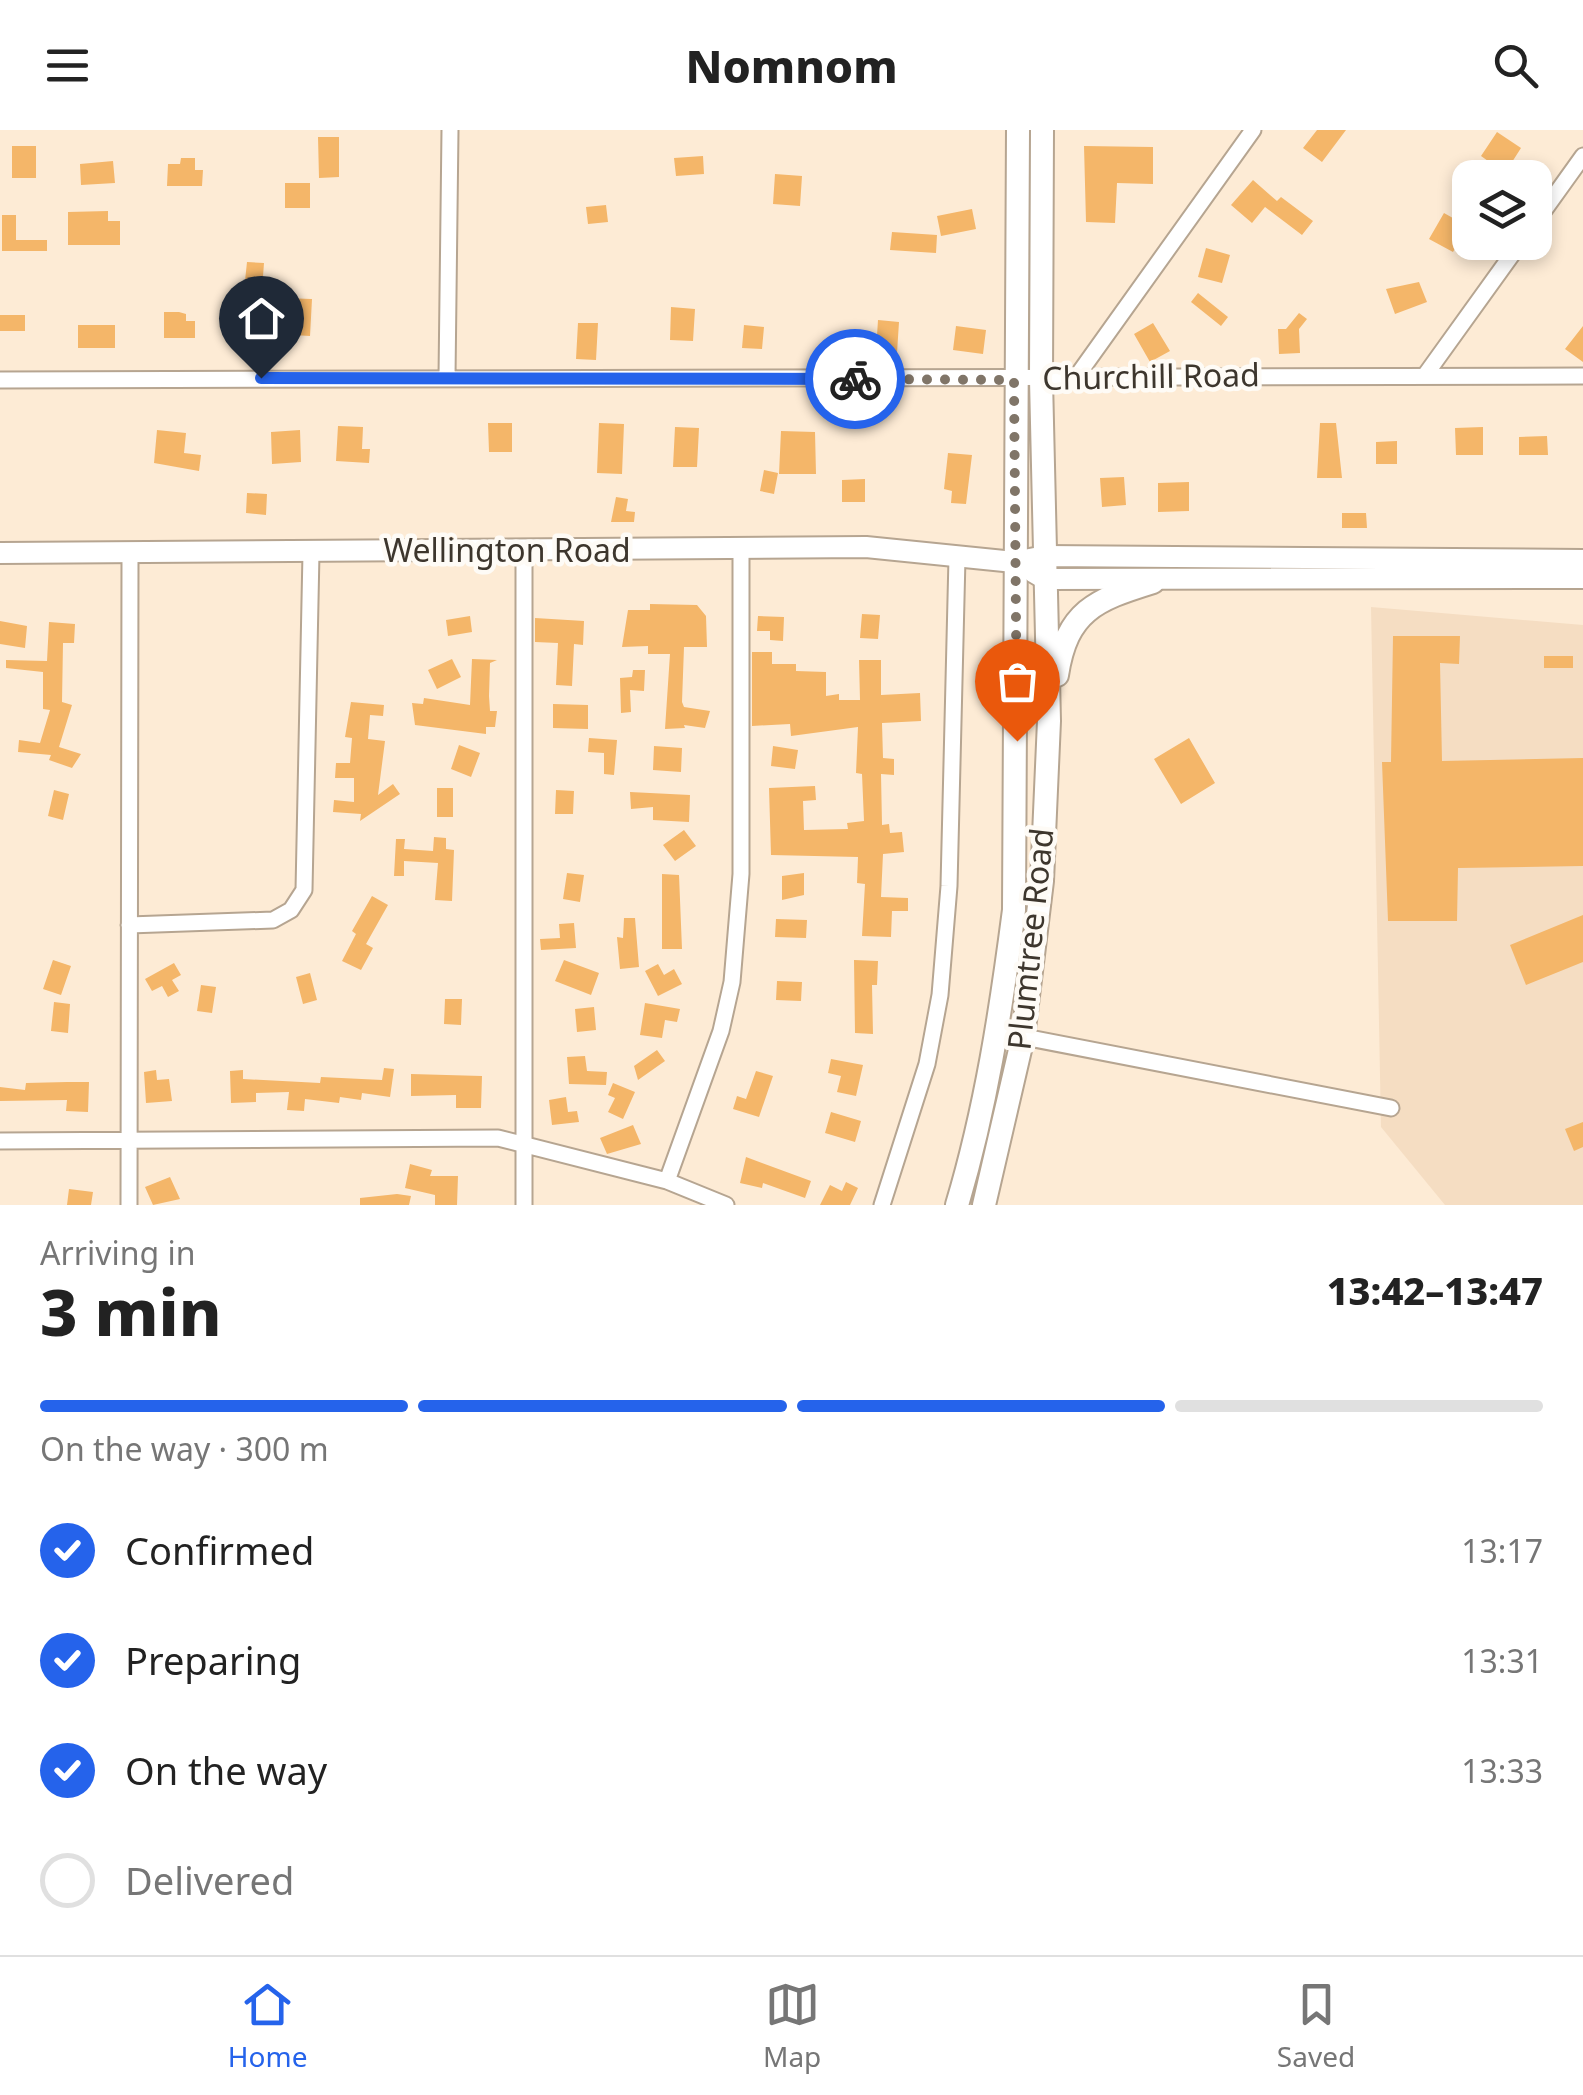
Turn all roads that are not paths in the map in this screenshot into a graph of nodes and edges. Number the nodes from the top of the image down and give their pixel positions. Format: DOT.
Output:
graph roads {
  1 [pos="450,130"];
  2 [pos="1018,130"];
  3 [pos="1042,130"];
  4 [pos="1253,130"];
  5 [pos="1583,156"];
  6 [pos="1552,199"];
  7 [pos="1507,260"];
  8 [pos="1426,374"];
  9 [pos="1076,376"];
  10 [pos="1583,376"];
  11 [pos="447,378"];
  12 [pos="0,380"];
  13 [pos="1014,380"];
  14 [pos="1041,380"];
  15 [pos="524,550"];
  16 [pos="741,550"];
  17 [pos="0,553"];
  18 [pos="311,553"];
  19 [pos="130,555"];
  20 [pos="957,558"];
  21 [pos="1583,560"];
  22 [pos="1014,562"];
  23 [pos="1045,568"];
  24 [pos="1583,578"];
  25 [pos="1153,582"];
  26 [pos="1049,720"];
  27 [pos="129,924"];
  28 [pos="998,1032"];
  29 [pos="1023,1036"];
  30 [pos="1391,1108"];
  31 [pos="0,1141"];
  32 [pos="128,1141"];
  33 [pos="522,1142"];
  34 [pos="667,1181"];
  35 [pos="129,1205"];
  36 [pos="524,1205"];
  37 [pos="726,1205"];
  38 [pos="882,1205"];
  39 [pos="957,1205"];
  40 [pos="984,1205"];
  1 -- 11 [label="street"];
  2 -- 13 [label="highway, Plumtree Road"];
  3 -- 14 [label="highway, Plumtree Road"];
  4 -- 9 [label="street"];
  5 -- 6 [label="street"];
  7 -- 8 [label="street"];
  8 -- 9 [label="street, Churchill Road"];
  8 -- 10 [label="street, Churchill Road"];
  9 -- 14 [label="street, Churchill Road"];
  11 -- 12 [label="street, Churchill Road"];
  11 -- 13 [label="street, Churchill Road"];
  13 -- 14 [label="street, Churchill Road"];
  13 -- 22 [label="highway, Plumtree Road"];
  14 -- 23 [label="highway, Plumtree Road"];
  15 -- 16 [label="main road, Wellington Road"];
  15 -- 18 [label="main road, Wellington Road"];
  15 -- 33 [label="street"];
  16 -- 20 [label="main road, Wellington Road"];
  16 -- 34 [label="street"];
  17 -- 19 [label="main road, Wellington Road"];
  18 -- 19 [label="main road, Wellington Road"];
  18 -- 27 [label="street"];
  19 -- 27 [label="street"];
  20 -- 22 [label="main road, Wellington Road"];
  20 -- 38 [label="street"];
  21 -- 23 [label="main road"];
  22 -- 23 [label="main road, Wellington Road"];
  22 -- 28 [label="highway, Plumtree Road"];
  23 -- 25 [label="main road"];
  23 -- 26 [label="highway, Plumtree Road"];
  24 -- 25 [label="main road"];
  25 -- 26 [label="highway"];
  26 -- 29 [label="highway, Plumtree Road"];
  27 -- 32 [label="street"];
  28 -- 29 [label="street"];
  28 -- 39 [label="highway, Plumtree Road"];
  29 -- 30 [label="street"];
  29 -- 40 [label="highway, Plumtree Road"];
  31 -- 32 [label="street"];
  32 -- 33 [label="street"];
  32 -- 35 [label="street"];
  33 -- 34 [label="street"];
  33 -- 36 [label="street"];
  34 -- 37 [label="street"];
}
